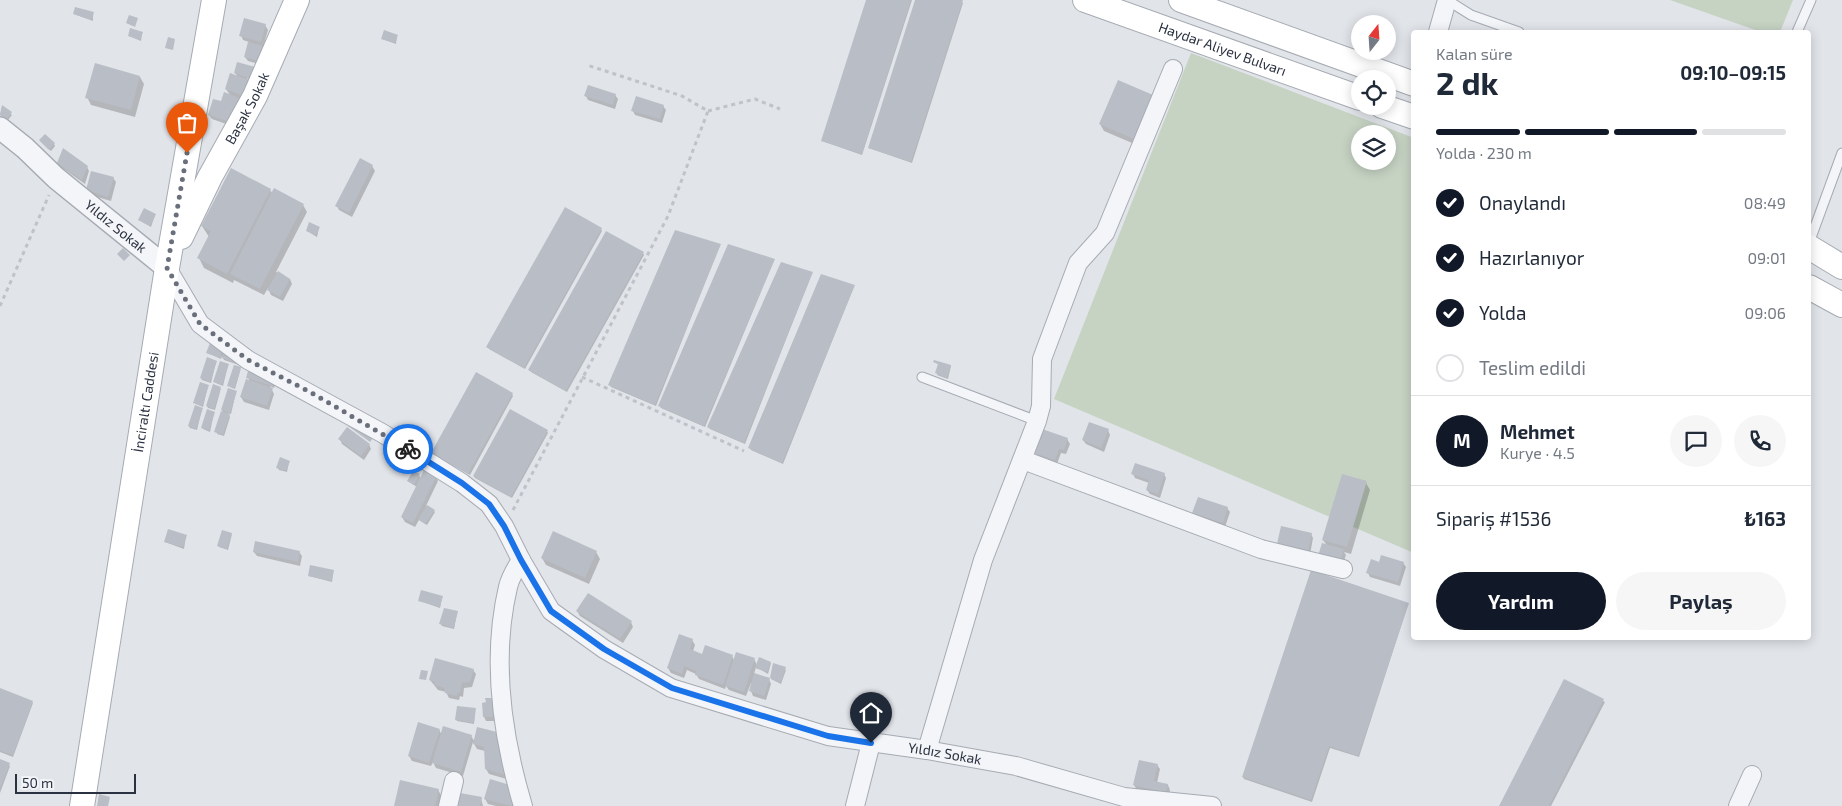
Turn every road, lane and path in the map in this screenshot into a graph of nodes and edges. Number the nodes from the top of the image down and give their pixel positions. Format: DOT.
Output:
graph roads {
  1 [pos="214,0"];
  2 [pos="297,0"];
  3 [pos="1085,0"];
  4 [pos="1181,0"];
  5 [pos="1447,0"];
  6 [pos="1811,0"];
  7 [pos="1439,30"];
  8 [pos="1514,30"];
  9 [pos="1798,30"];
  10 [pos="587,64"];
  11 [pos="1173,69"];
  12 [pos="1411,83"];
  13 [pos="1351,95"];
  14 [pos="780,109"];
  15 [pos="708,110"];
  16 [pos="1396,111"];
  17 [pos="1411,115"];
  18 [pos="0,128"];
  19 [pos="1842,153"];
  20 [pos="56,178"];
  21 [pos="1811,238"];
  22 [pos="1811,248"];
  23 [pos="1842,267"];
  24 [pos="167,268"];
  25 [pos="1811,288"];
  26 [pos="1842,305"];
  27 [pos="0,306"];
  28 [pos="922,376"];
  29 [pos="582,377"];
  30 [pos="1037,421"];
  31 [pos="744,451"];
  32 [pos="1023,460"];
  33 [pos="504,526"];
  34 [pos="521,560"];
  35 [pos="1343,569"];
  36 [pos="871,743"];
  37 [pos="927,750"];
  38 [pos="1752,775"];
  39 [pos="454,781"];
  40 [pos="1123,802"];
  41 [pos="82,806"];
  42 [pos="448,806"];
  43 [pos="523,806"];
  44 [pos="855,806"];
  45 [pos="1212,806"];
  46 [pos="1738,806"];
  1 -- 24 [label="main road, İnciraltı Caddesi"];
  2 -- 24 [label="main road, Başak Sokak"];
  3 -- 13 [label="main road, Haydar Aliyev Bulvarı"];
  4 -- 12 [label="main road"];
  5 -- 7 [label="street"];
  5 -- 8 [label="lane"];
  6 -- 9 [label="lane"];
  10 -- 15 [label="path"];
  11 -- 30 [label="street"];
  14 -- 15 [label="path"];
  15 -- 29 [label="path"];
  16 -- 17 [label="main road"];
  18 -- 20 [label="street, Yıldız Sokak"];
  19 -- 21 [label="lane"];
  20 -- 24 [label="street, Yıldız Sokak"];
  20 -- 27 [label="path"];
  22 -- 23 [label="main road"];
  24 -- 33 [label="street, Yıldız Sokak"];
  24 -- 41 [label="main road, İnciraltı Caddesi"];
  25 -- 26 [label="main road"];
  28 -- 30 [label="lane"];
  29 -- 31 [label="path"];
  29 -- 33 [label="path"];
  30 -- 32 [label="street"];
  32 -- 35 [label="street"];
  32 -- 37 [label="street"];
  33 -- 34 [label="street, Yıldız Sokak"];
  34 -- 36 [label="street, Yıldız Sokak"];
  34 -- 43 [label="street"];
  36 -- 37 [label="street, Yıldız Sokak"];
  36 -- 44 [label="street"];
  37 -- 40 [label="street, Yıldız Sokak"];
  38 -- 46 [label="street"];
  39 -- 42 [label="street"];
  40 -- 45 [label="street, Yıldız Sokak"];
}
